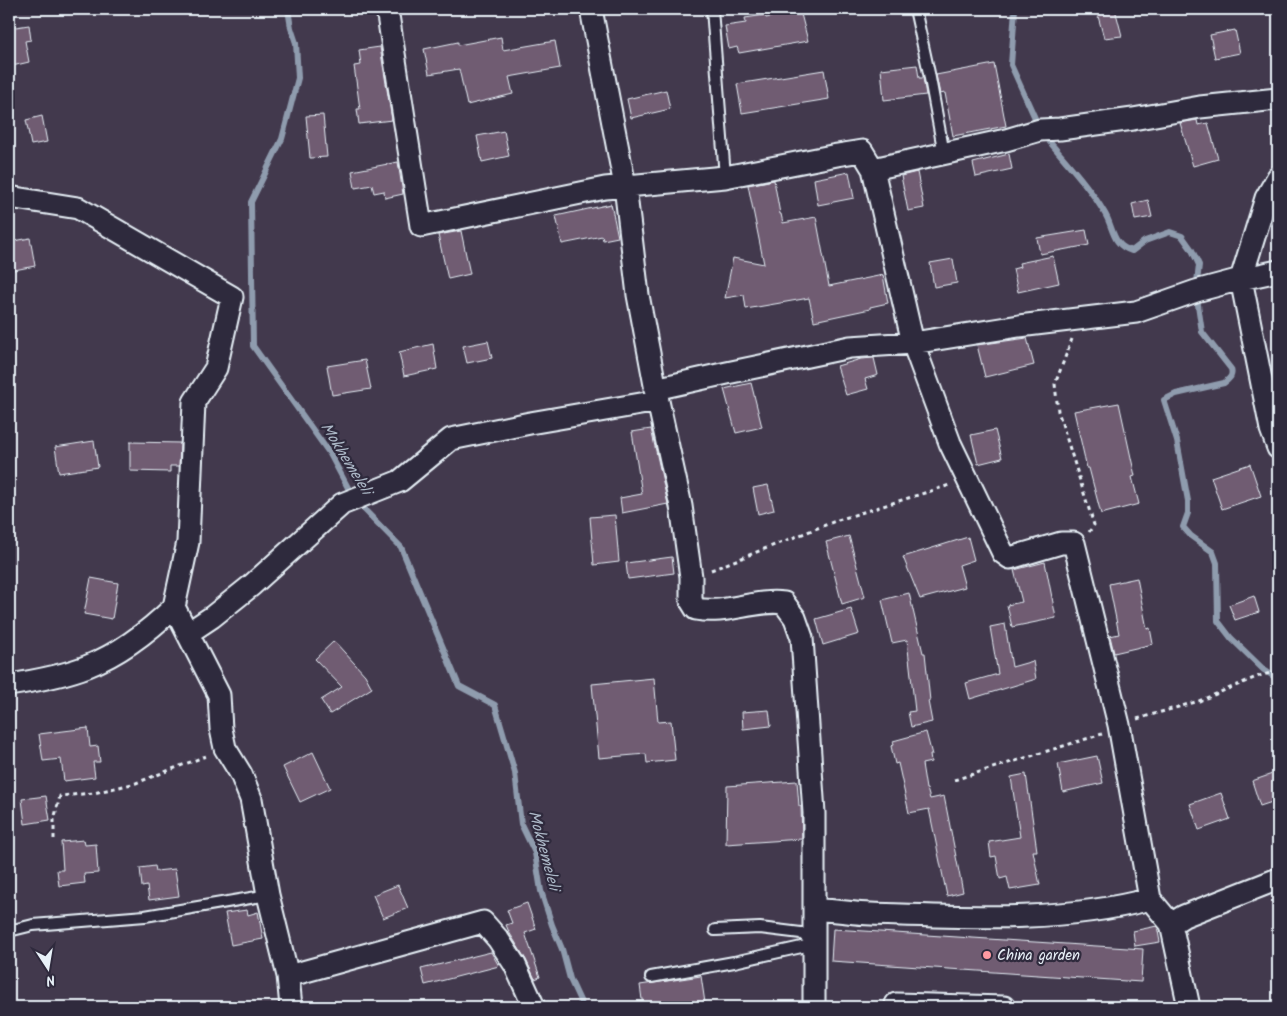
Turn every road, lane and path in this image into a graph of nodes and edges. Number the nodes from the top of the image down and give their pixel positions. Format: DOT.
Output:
graph roads {
  1 [pos="387,9"];
  2 [pos="591,9"];
  3 [pos="712,9"];
  4 [pos="914,9"];
  5 [pos="1278,98"];
  6 [pos="944,154"];
  7 [pos="873,169"];
  8 [pos="724,177"];
  9 [pos="1278,177"];
  10 [pos="625,186"];
  11 [pos="9,197"];
  12 [pos="1278,272"];
  13 [pos="1241,279"];
  14 [pos="1079,319"];
  15 [pos="913,343"];
  16 [pos="657,395"];
  17 [pos="1278,448"];
  18 [pos="967,479"];
  19 [pos="1074,543"];
  20 [pos="691,578"];
  21 [pos="174,607"];
  22 [pos="188,633"];
  23 [pos="9,685"];
  24 [pos="225,748"];
  25 [pos="54,839"];
  26 [pos="1278,880"];
  27 [pos="268,895"];
  28 [pos="1150,899"];
  29 [pos="815,910"];
  30 [pos="1171,924"];
  31 [pos="715,930"];
  32 [pos="9,931"];
  33 [pos="815,944"];
  34 [pos="288,976"];
  35 [pos="650,976"];
  36 [pos="291,1007"];
  37 [pos="534,1007"];
  38 [pos="814,1007"];
  39 [pos="896,1007"];
  40 [pos="1004,1007"];
  41 [pos="1189,1007"];
  1 -- 10 [label="street"];
  2 -- 10 [label="street"];
  3 -- 8 [label="lane"];
  4 -- 6 [label="lane"];
  5 -- 6 [label="street"];
  6 -- 7 [label="street"];
  7 -- 8 [label="street"];
  7 -- 15 [label="street"];
  8 -- 10 [label="street"];
  9 -- 13 [label="street"];
  10 -- 16 [label="street"];
  11 -- 21 [label="street"];
  12 -- 13 [label="street"];
  13 -- 14 [label="street"];
  13 -- 17 [label="street"];
  14 -- 15 [label="street"];
  14 -- 19 [label="path"];
  15 -- 16 [label="street"];
  15 -- 18 [label="street"];
  16 -- 20 [label="street"];
  16 -- 22 [label="street"];
  18 -- 19 [label="street"];
  18 -- 20 [label="path"];
  19 -- 28 [label="street"];
  20 -- 29 [label="street"];
  21 -- 22 [label="street"];
  21 -- 23 [label="street"];
  22 -- 24 [label="street"];
  24 -- 25 [label="path"];
  24 -- 27 [label="street"];
  26 -- 30 [label="street"];
  27 -- 32 [label="lane"];
  27 -- 34 [label="street"];
  28 -- 29 [label="street"];
  28 -- 30 [label="street"];
  29 -- 33 [label="street"];
  30 -- 41 [label="street"];
  31 -- 33 [label="lane"];
  33 -- 35 [label="lane"];
  33 -- 38 [label="street"];
  34 -- 36 [label="street"];
  34 -- 37 [label="street"];
  39 -- 40 [label="street"];
}
